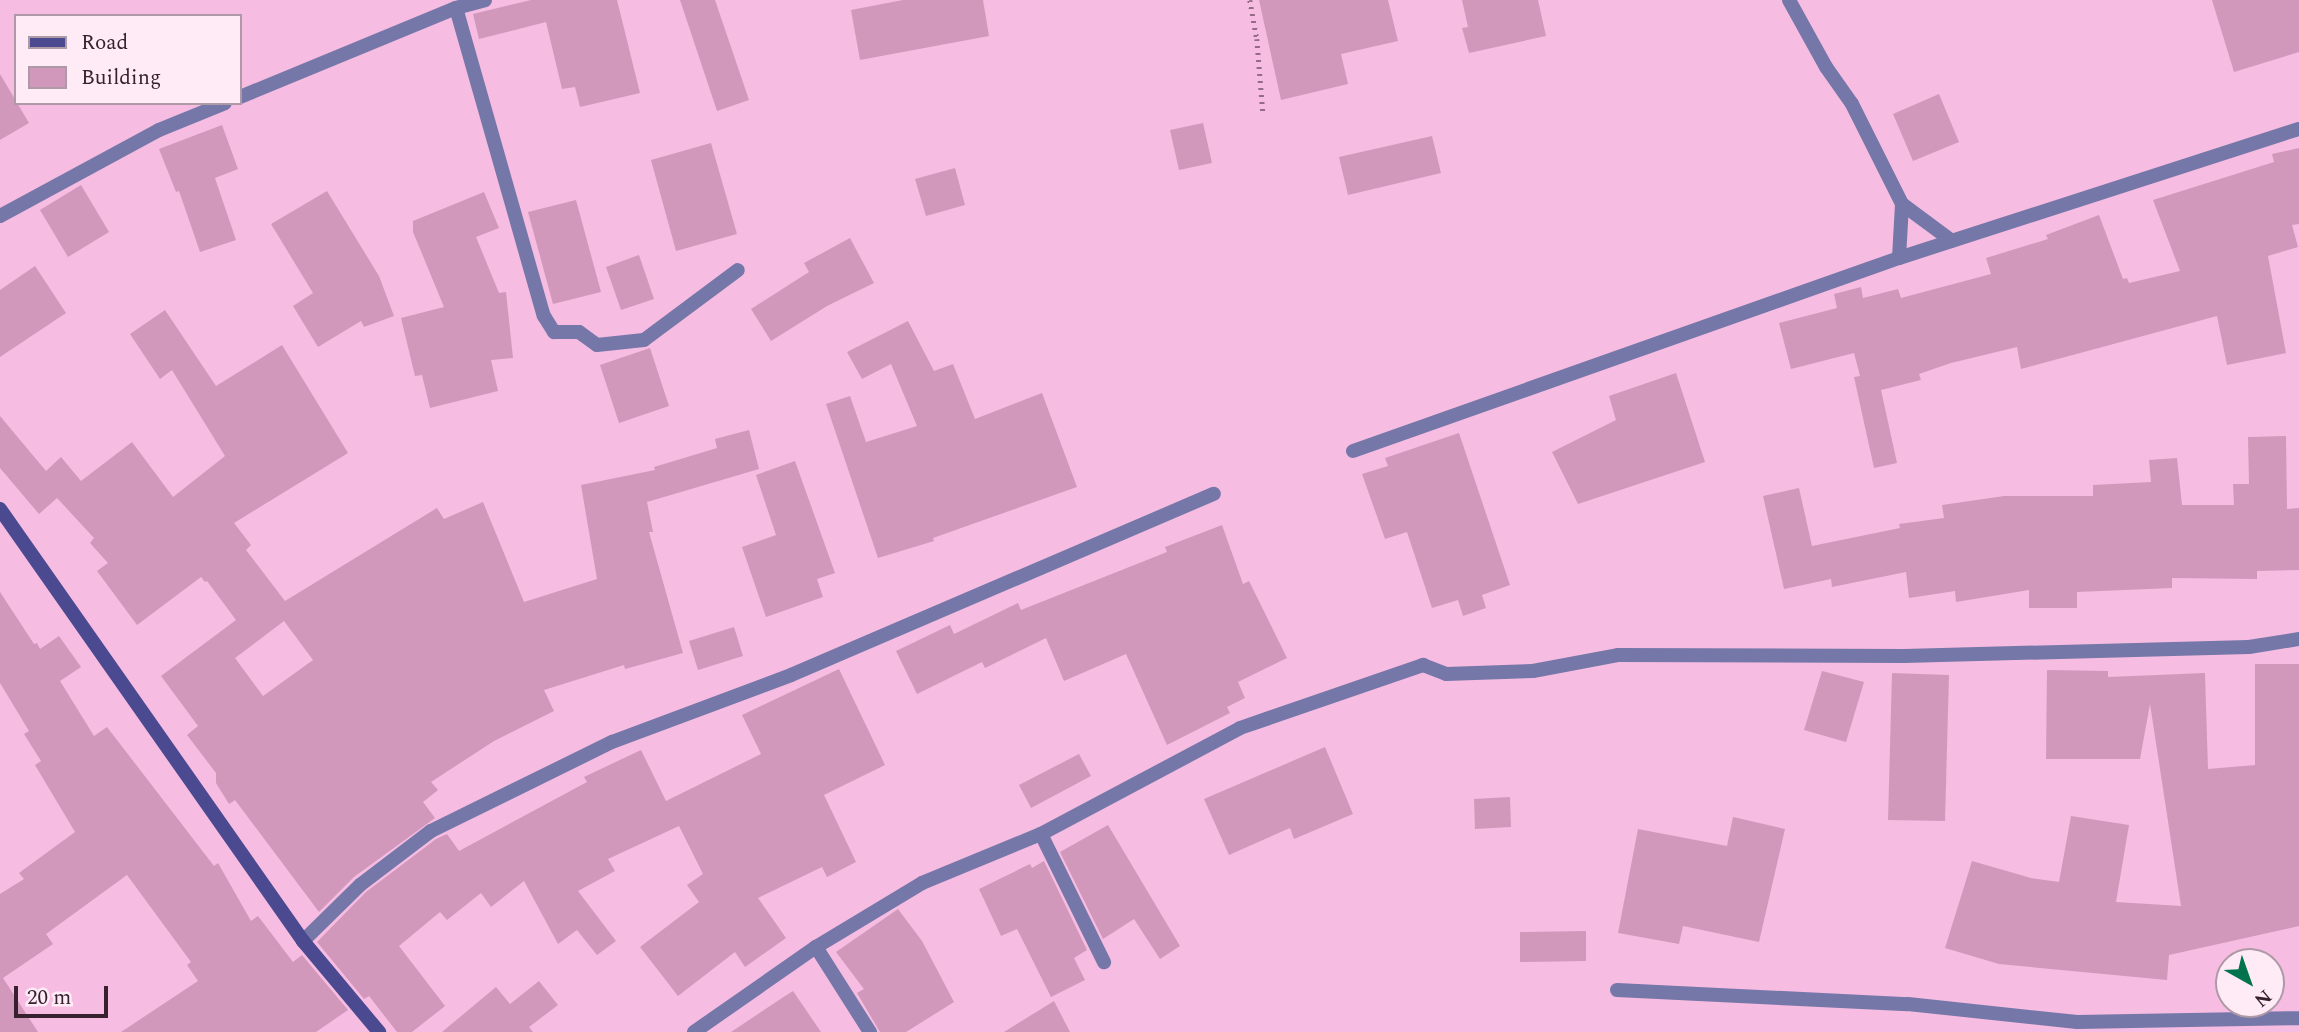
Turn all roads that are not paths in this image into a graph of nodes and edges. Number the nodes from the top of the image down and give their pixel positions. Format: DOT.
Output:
graph roads {
  1 [pos="485,0"];
  2 [pos="1789,0"];
  3 [pos="456,8"];
  4 [pos="242,96"];
  5 [pos="220,105"];
  6 [pos="2299,129"];
  7 [pos="1902,204"];
  8 [pos="0,216"];
  9 [pos="1952,241"];
  10 [pos="1899,258"];
  11 [pos="738,270"];
  12 [pos="1353,451"];
  13 [pos="1213,495"];
  14 [pos="0,509"];
  15 [pos="2299,639"];
  16 [pos="1041,835"];
  17 [pos="303,941"];
  18 [pos="816,947"];
  19 [pos="1104,962"];
  20 [pos="1617,990"];
  21 [pos="2299,1018"];
  22 [pos="2075,1027"];
  23 [pos="379,1032"];
  24 [pos="694,1032"];
  25 [pos="870,1032"];
  1 -- 3 [label="street"];
  2 -- 7 [label="street"];
  3 -- 4 [label="street"];
  3 -- 11 [label="street"];
  5 -- 8 [label="street"];
  6 -- 9 [label="street"];
  7 -- 9 [label="street"];
  7 -- 10 [label="street"];
  9 -- 10 [label="street"];
  10 -- 12 [label="street"];
  13 -- 17 [label="street"];
  14 -- 17 [label="street"];
  15 -- 16 [label="street"];
  16 -- 18 [label="street"];
  16 -- 19 [label="street"];
  17 -- 23 [label="street"];
  18 -- 24 [label="street"];
  18 -- 25 [label="street"];
  20 -- 22 [label="street"];
  21 -- 22 [label="street"];
}
